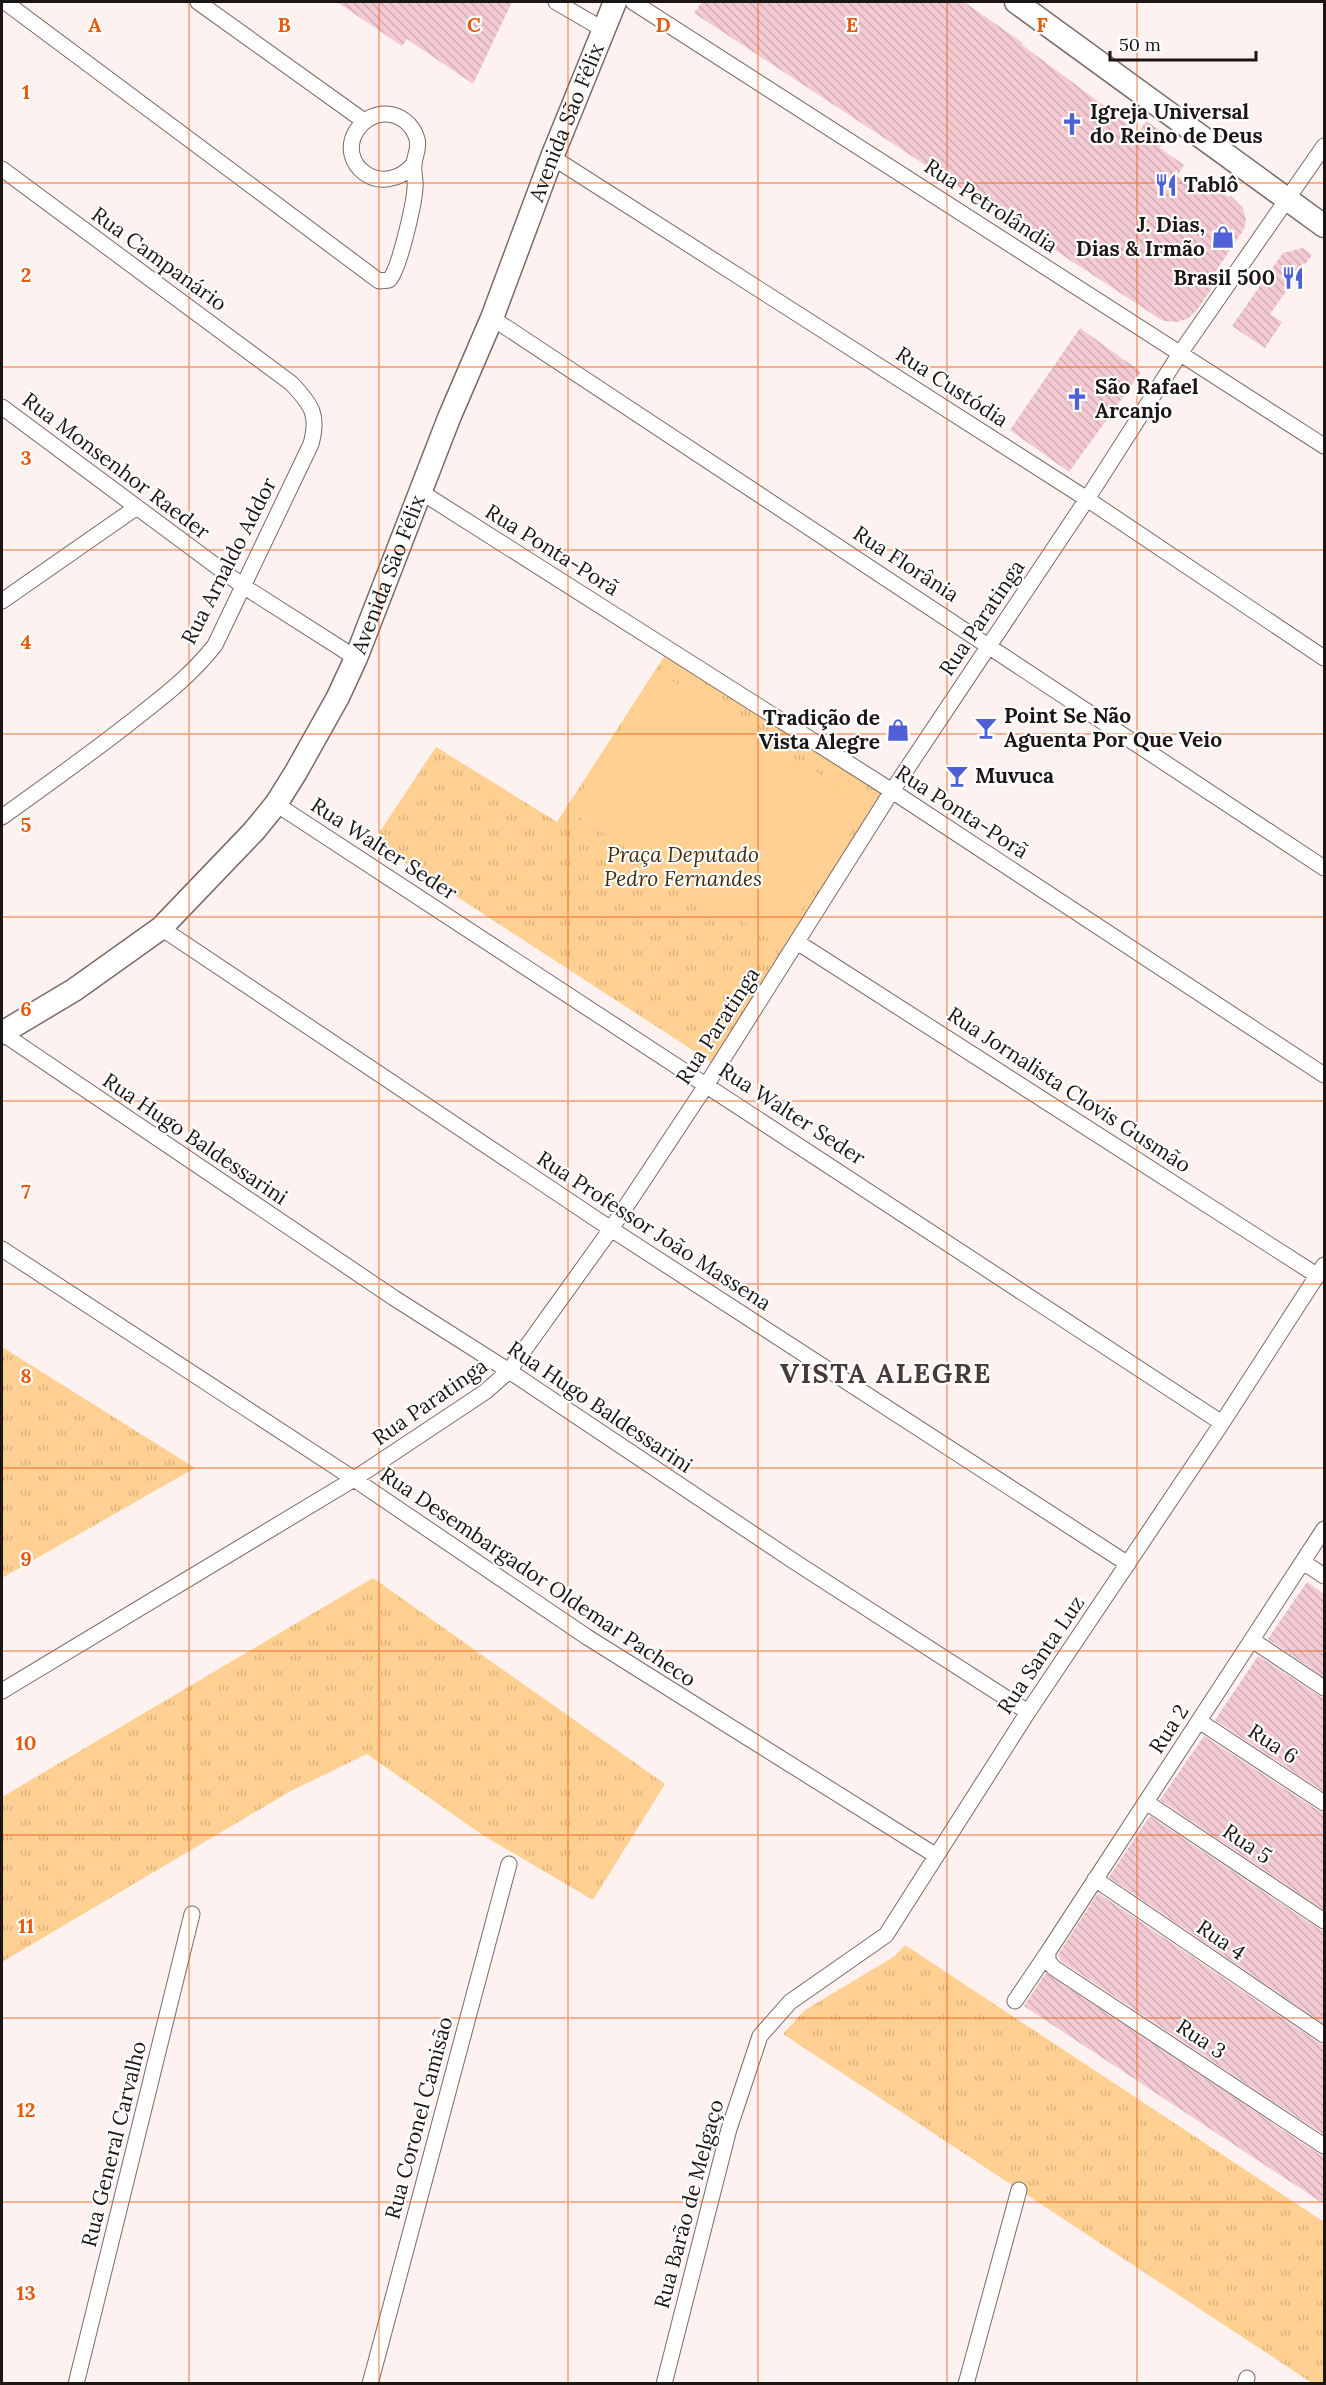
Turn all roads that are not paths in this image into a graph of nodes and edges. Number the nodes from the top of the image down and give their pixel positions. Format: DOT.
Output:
graph roads {
  1 [pos="5,2"];
  2 [pos="198,2"];
  3 [pos="556,2"];
  4 [pos="615,2"];
  5 [pos="633,2"];
  6 [pos="1016,2"];
  7 [pos="604,30"];
  8 [pos="364,122"];
  9 [pos="1324,146"];
  10 [pos="552,157"];
  11 [pos="414,164"];
  12 [pos="2,169"];
  13 [pos="1288,199"];
  14 [pos="1324,226"];
  15 [pos="492,318"];
  16 [pos="1181,352"];
  17 [pos="291,383"];
  18 [pos="2,407"];
  19 [pos="1324,446"];
  20 [pos="421,492"];
  21 [pos="1087,499"];
  22 [pos="137,507"];
  23 [pos="243,586"];
  24 [pos="2,601"];
  25 [pos="990,645"];
  26 [pos="356,658"];
  27 [pos="1324,658"];
  28 [pos="892,791"];
  29 [pos="276,804"];
  30 [pos="2,817"];
  31 [pos="1324,868"];
  32 [pos="162,928"];
  33 [pos="797,942"];
  34 [pos="2,1033"];
  35 [pos="1324,1075"];
  36 [pos="707,1084"];
  37 [pos="611,1229"];
  38 [pos="2,1249"];
  39 [pos="1321,1270"];
  40 [pos="509,1371"];
  41 [pos="1222,1423"];
  42 [pos="354,1479"];
  43 [pos="1324,1529"];
  44 [pos="1303,1562"];
  45 [pos="1128,1564"];
  46 [pos="1324,1576"];
  47 [pos="1252,1640"];
  48 [pos="1324,1688"];
  49 [pos="2,1691"];
  50 [pos="1028,1712"];
  51 [pos="1198,1721"];
  52 [pos="1146,1802"];
  53 [pos="1324,1803"];
  54 [pos="935,1856"];
  55 [pos="509,1864"];
  56 [pos="1095,1879"];
  57 [pos="192,1914"];
  58 [pos="1324,1921"];
  59 [pos="1048,1952"];
  60 [pos="1016,2001"];
  61 [pos="1324,2035"];
  62 [pos="760,2036"];
  63 [pos="1324,2146"];
  64 [pos="1019,2190"];
  65 [pos="76,2384"];
  66 [pos="370,2384"];
  67 [pos="664,2384"];
  68 [pos="966,2384"];
  1 -- 11 [label="street"];
  2 -- 8 [label="street"];
  3 -- 7 [label="street"];
  4 -- 7 [label="street, Avenida São Félix"];
  5 -- 16 [label="street, Rua Petrolândia"];
  6 -- 13 [label="street"];
  7 -- 10 [label="street, Avenida São Félix"];
  8 -- 11 [label="street"];
  8 -- 11 [label="street"];
  9 -- 13 [label="street, Rua Paratinga"];
  10 -- 15 [label="street, Avenida São Félix"];
  10 -- 21 [label="street, Rua Custódia"];
  12 -- 17 [label="street, Rua Campanário"];
  13 -- 14 [label="street"];
  13 -- 16 [label="street, Rua Paratinga"];
  15 -- 20 [label="street, Avenida São Félix"];
  15 -- 25 [label="street, Rua Florânia"];
  16 -- 19 [label="street, Rua Petrolândia"];
  16 -- 21 [label="street, Rua Paratinga"];
  17 -- 23 [label="street, Rua Arnaldo Addor"];
  18 -- 22 [label="street, Rua Monsenhor Raeder"];
  20 -- 26 [label="street, Avenida São Félix"];
  20 -- 28 [label="street, Rua Ponta-Porã"];
  21 -- 25 [label="street, Rua Paratinga"];
  21 -- 27 [label="street, Rua Custódia"];
  22 -- 23 [label="street, Rua Monsenhor Raeder"];
  22 -- 24 [label="street"];
  23 -- 26 [label="street, Rua Monsenhor Raeder"];
  23 -- 30 [label="street, Rua Arnaldo Addor"];
  25 -- 28 [label="street, Rua Paratinga"];
  25 -- 31 [label="street, Rua Florânia"];
  26 -- 29 [label="street, Avenida São Félix"];
  28 -- 33 [label="street, Rua Paratinga"];
  28 -- 35 [label="street, Rua Ponta-Porã"];
  29 -- 32 [label="street, Avenida São Félix"];
  29 -- 36 [label="street, Rua Walter Seder"];
  32 -- 34 [label="street, Avenida São Félix"];
  32 -- 37 [label="street, Rua Professor João Massena"];
  33 -- 36 [label="street, Rua Paratinga"];
  33 -- 39 [label="street, Rua Jornalista Clovis Gusmão"];
  34 -- 40 [label="street, Rua Hugo Baldessarini"];
  36 -- 37 [label="street, Rua Paratinga"];
  36 -- 41 [label="street, Rua Walter Seder"];
  37 -- 40 [label="street, Rua Paratinga"];
  37 -- 45 [label="street, Rua Professor João Massena"];
  38 -- 42 [label="street, Rua Desembargador Oldemar Pacheco"];
  39 -- 41 [label="street, Rua Santa Luz"];
  40 -- 42 [label="street, Rua Paratinga"];
  40 -- 50 [label="street, Rua Hugo Baldessarini"];
  41 -- 45 [label="street, Rua Santa Luz"];
  42 -- 49 [label="street, Rua Paratinga"];
  42 -- 54 [label="street, Rua Desembargador Oldemar Pacheco"];
  43 -- 44 [label="street, Rua 2"];
  44 -- 46 [label="street"];
  44 -- 47 [label="street, Rua 2"];
  45 -- 50 [label="street, Rua Santa Luz"];
  47 -- 48 [label="street"];
  47 -- 51 [label="street, Rua 2"];
  50 -- 54 [label="street, Rua Santa Luz"];
  51 -- 52 [label="street, Rua 2"];
  51 -- 53 [label="street, Rua 6"];
  52 -- 56 [label="street, Rua 2"];
  52 -- 58 [label="street, Rua 5"];
  54 -- 62 [label="street, Rua Santa Luz"];
  55 -- 66 [label="street, Rua Coronel Camisão"];
  56 -- 59 [label="street, Rua 2"];
  56 -- 61 [label="street, Rua 4"];
  57 -- 65 [label="street, Rua General Carvalho"];
  59 -- 60 [label="street, Rua 2"];
  59 -- 63 [label="street, Rua 3"];
  62 -- 67 [label="street, Rua Barão de Melgaço"];
  64 -- 68 [label="street"];
}
